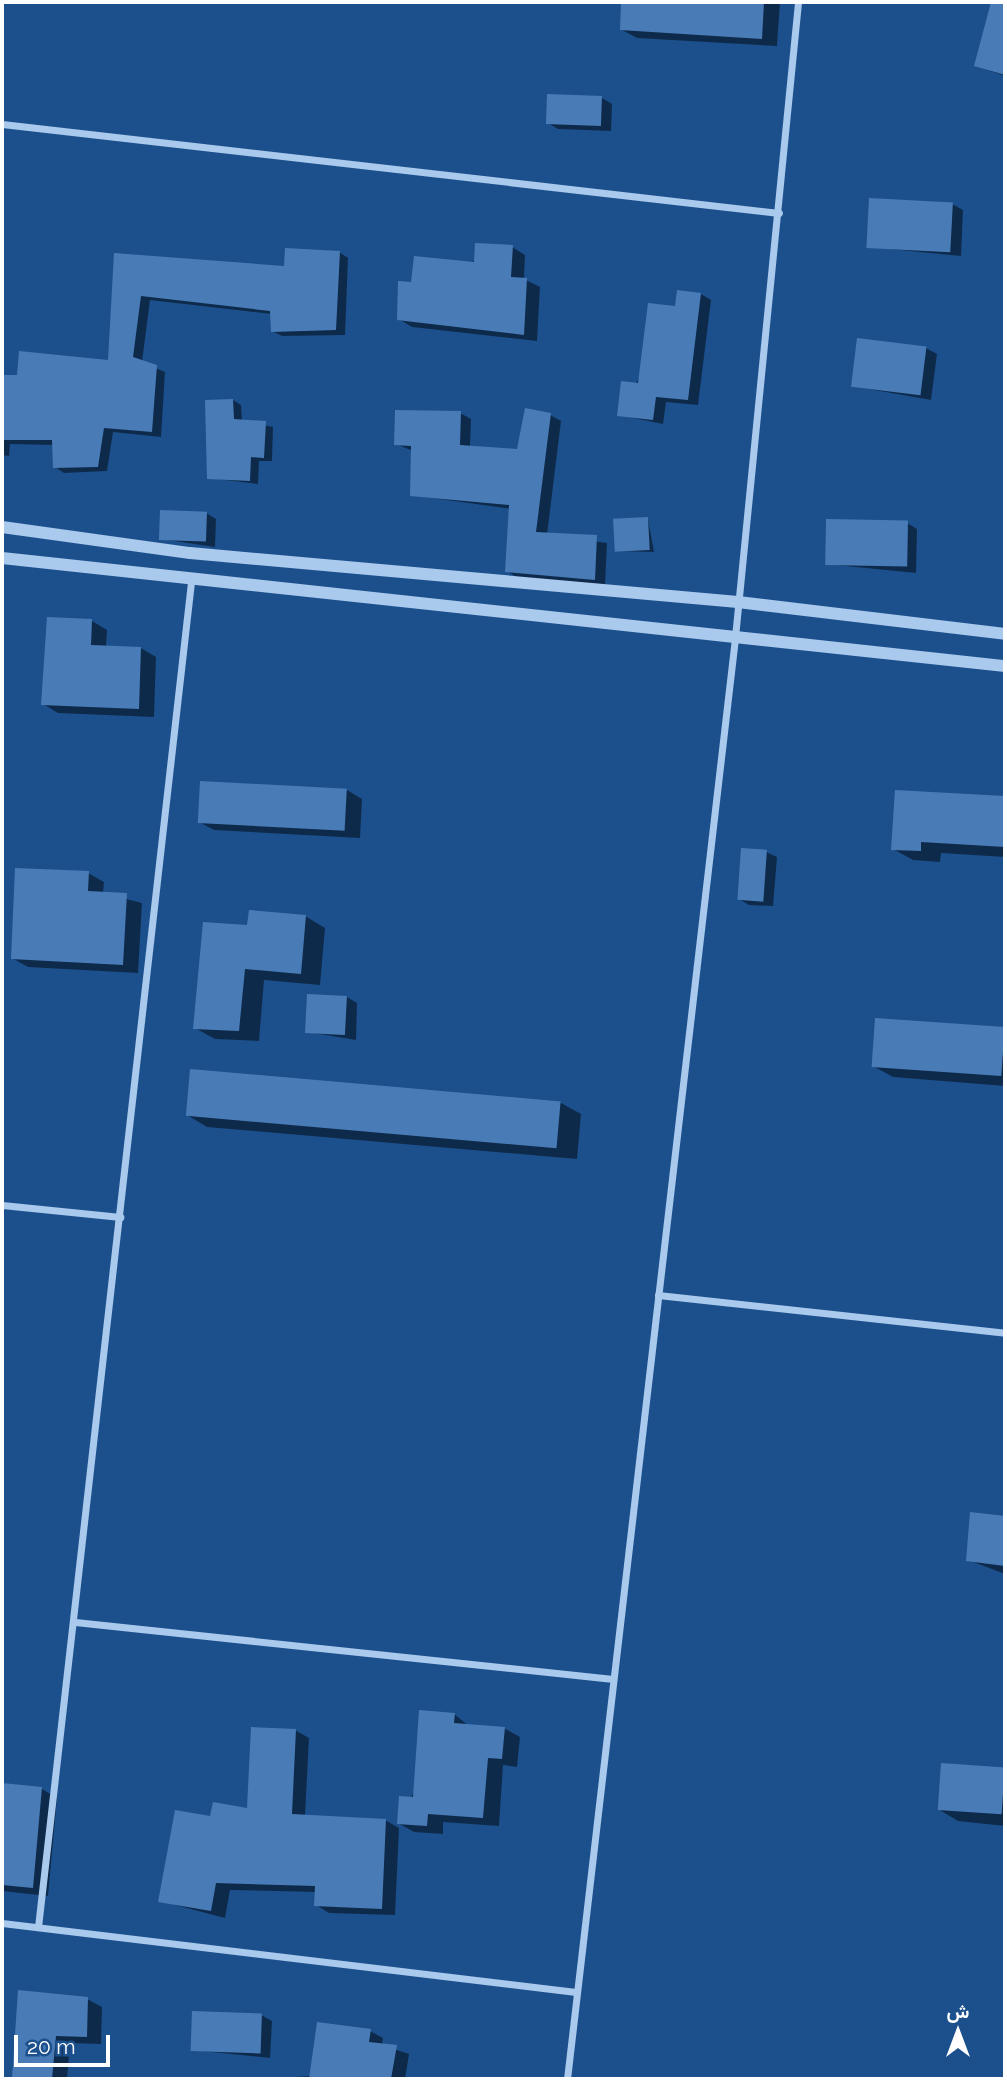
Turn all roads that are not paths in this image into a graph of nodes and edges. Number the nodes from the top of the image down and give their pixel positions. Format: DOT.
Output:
graph roads {
  1 [pos="798,2"];
  2 [pos="2,124"];
  3 [pos="779,213"];
  4 [pos="2,527"];
  5 [pos="2,558"];
  6 [pos="191,582"];
  7 [pos="738,602"];
  8 [pos="1005,634"];
  9 [pos="735,636"];
  10 [pos="1005,666"];
  11 [pos="2,1205"];
  12 [pos="120,1217"];
  13 [pos="658,1295"];
  14 [pos="1005,1333"];
  15 [pos="75,1622"];
  16 [pos="613,1679"];
  17 [pos="2,1923"];
  18 [pos="38,1927"];
  19 [pos="576,1992"];
  20 [pos="567,2079"];
  1 -- 3 [label="street"];
  2 -- 3 [label="street"];
  3 -- 7 [label="street"];
  4 -- 7 [label="street"];
  5 -- 6 [label="street"];
  6 -- 9 [label="street"];
  6 -- 12 [label="street"];
  7 -- 8 [label="street"];
  7 -- 9 [label="street"];
  9 -- 10 [label="street"];
  9 -- 13 [label="street"];
  11 -- 12 [label="street"];
  12 -- 15 [label="street"];
  13 -- 14 [label="street"];
  13 -- 16 [label="street"];
  15 -- 16 [label="street"];
  15 -- 18 [label="street"];
  16 -- 19 [label="street"];
  17 -- 18 [label="street"];
  18 -- 19 [label="street"];
  19 -- 20 [label="street"];
}
